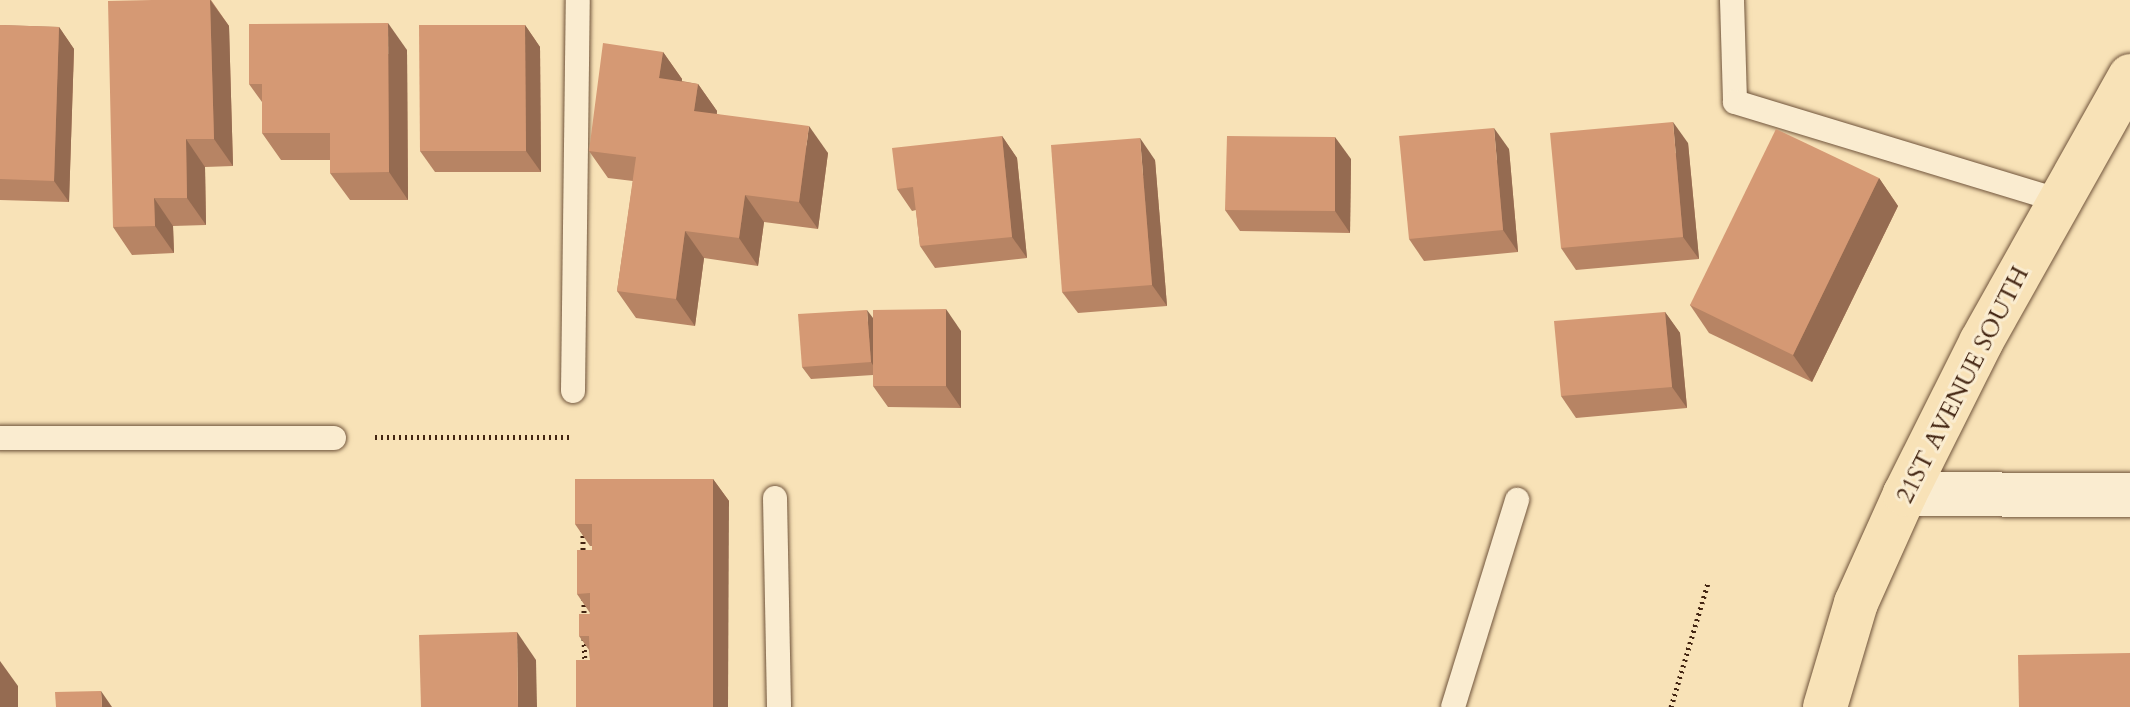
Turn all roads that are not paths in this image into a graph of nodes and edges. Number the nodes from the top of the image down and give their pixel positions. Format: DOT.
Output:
graph roads {
  1 [pos="578,0"];
  2 [pos="1732,0"];
  3 [pos="2130,76"];
  4 [pos="2061,201"];
  5 [pos="573,391"];
  6 [pos="0,438"];
  7 [pos="334,438"];
  8 [pos="1905,494"];
  9 [pos="2130,495"];
  10 [pos="775,498"];
  11 [pos="1517,500"];
  12 [pos="779,707"];
  13 [pos="1453,707"];
  14 [pos="1825,707"];
  1 -- 5 [label="lane"];
  2 -- 4 [label="lane"];
  3 -- 4 [label="main road, 21ST AVENUE SOUTH"];
  4 -- 8 [label="main road, 21ST AVENUE SOUTH"];
  6 -- 7 [label="lane"];
  8 -- 9 [label="street"];
  8 -- 14 [label="main road, 21ST AVENUE SOUTH"];
  10 -- 12 [label="lane"];
  11 -- 13 [label="lane"];
}
